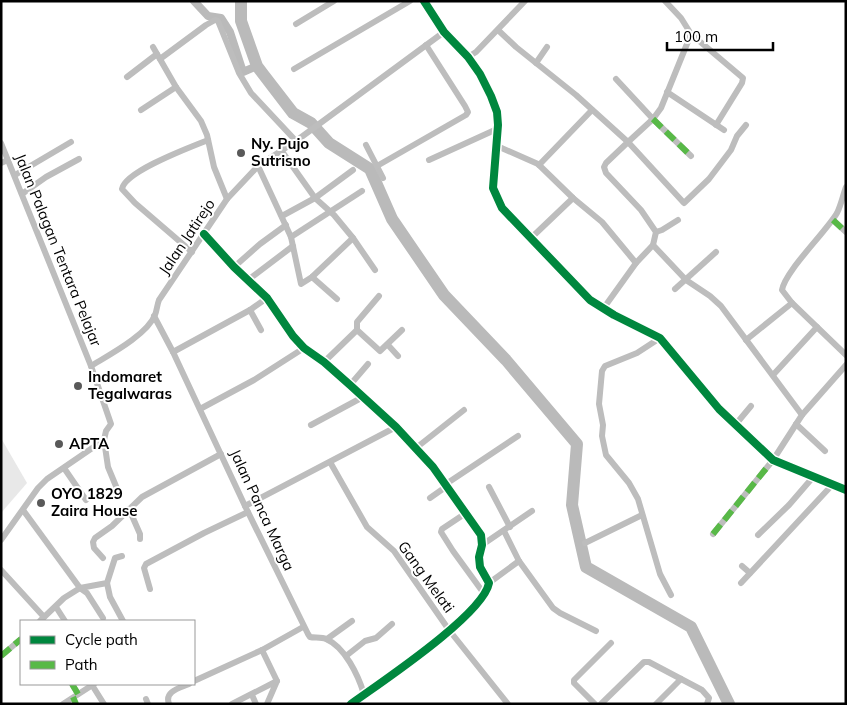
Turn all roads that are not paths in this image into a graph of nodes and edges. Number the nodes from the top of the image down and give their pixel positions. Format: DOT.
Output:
graph roads {
  1 [pos="334,1"];
  2 [pos="410,1"];
  3 [pos="424,1"];
  4 [pos="525,1"];
  5 [pos="666,1"];
  6 [pos="296,24"];
  7 [pos="498,30"];
  8 [pos="444,32"];
  9 [pos="691,34"];
  10 [pos="426,46"];
  11 [pos="153,47"];
  12 [pos="546,47"];
  13 [pos="159,57"];
  14 [pos="468,58"];
  15 [pos="536,63"];
  16 [pos="294,69"];
  17 [pos="127,78"];
  18 [pos="616,79"];
  19 [pos="176,87"];
  20 [pos="667,92"];
  21 [pos="141,110"];
  22 [pos="592,110"];
  23 [pos="653,119"];
  24 [pos="716,125"];
  25 [pos="746,125"];
  26 [pos="498,129"];
  27 [pos="724,130"];
  28 [pos="208,140"];
  29 [pos="296,141"];
  30 [pos="71,142"];
  31 [pos="628,142"];
  32 [pos="1,143"];
  33 [pos="366,145"];
  34 [pos="497,146"];
  35 [pos="281,150"];
  36 [pos="691,156"];
  37 [pos="79,159"];
  38 [pos="8,160"];
  39 [pos="429,160"];
  40 [pos="1,163"];
  41 [pos="539,165"];
  42 [pos="258,166"];
  43 [pos="377,166"];
  44 [pos="353,170"];
  45 [pos="15,175"];
  46 [pos="383,178"];
  47 [pos="846,187"];
  48 [pos="362,191"];
  49 [pos="22,194"];
  50 [pos="315,198"];
  51 [pos="573,198"];
  52 [pos="228,199"];
  53 [pos="331,212"];
  54 [pos="282,216"];
  55 [pos="678,220"];
  56 [pos="832,220"];
  57 [pos="286,225"];
  58 [pos="656,232"];
  59 [pos="846,232"];
  60 [pos="204,234"];
  61 [pos="291,237"];
  62 [pos="353,238"];
  63 [pos="530,238"];
  64 [pos="653,245"];
  65 [pos="292,246"];
  66 [pos="192,252"];
  67 [pos="716,252"];
  68 [pos="636,263"];
  69 [pos="234,267"];
  70 [pos="375,270"];
  71 [pos="312,277"];
  72 [pos="248,280"];
  73 [pos="686,280"];
  74 [pos="675,289"];
  75 [pos="380,296"];
  76 [pos="268,298"];
  77 [pos="337,299"];
  78 [pos="792,303"];
  79 [pos="603,309"];
  80 [pos="250,310"];
  81 [pos="154,316"];
  82 [pos="818,327"];
  83 [pos="261,330"];
  84 [pos="357,330"];
  85 [pos="402,330"];
  86 [pos="660,338"];
  87 [pos="746,340"];
  88 [pos="388,345"];
  89 [pos="304,348"];
  90 [pos="173,352"];
  91 [pos="846,354"];
  92 [pos="398,356"];
  93 [pos="324,362"];
  94 [pos="368,364"];
  95 [pos="846,365"];
  96 [pos="91,366"];
  97 [pos="773,375"];
  98 [pos="350,385"];
  99 [pos="363,397"];
  100 [pos="751,406"];
  101 [pos="200,409"];
  102 [pos="464,410"];
  103 [pos="802,415"];
  104 [pos="736,424"];
  105 [pos="796,424"];
  106 [pos="311,425"];
  107 [pos="396,427"];
  108 [pos="518,436"];
  109 [pos="104,440"];
  110 [pos="416,448"];
  111 [pos="825,451"];
  112 [pos="221,454"];
  113 [pos="773,460"];
  114 [pos="330,462"];
  115 [pos="64,468"];
  116 [pos="814,476"];
  117 [pos="833,484"];
  118 [pos="447,485"];
  119 [pos="489,487"];
  120 [pos="845,487"];
  121 [pos="118,491"];
  122 [pos="430,498"];
  123 [pos="86,500"];
  124 [pos="129,509"];
  125 [pos="246,509"];
  126 [pos="23,510"];
  127 [pos="532,511"];
  128 [pos="466,513"];
  129 [pos="642,515"];
  130 [pos="507,529"];
  131 [pos="712,534"];
  132 [pos="758,535"];
  133 [pos="140,538"];
  134 [pos="1,540"];
  135 [pos="585,544"];
  136 [pos="482,545"];
  137 [pos="122,556"];
  138 [pos="103,558"];
  139 [pos="519,561"];
  140 [pos="742,566"];
  141 [pos="1,570"];
  142 [pos="750,573"];
  143 [pos="108,583"];
  144 [pos="489,583"];
  145 [pos="741,583"];
  146 [pos="80,588"];
  147 [pos="150,588"];
  148 [pos="485,595"];
  149 [pos="671,595"];
  150 [pos="56,607"];
  151 [pos="103,618"];
  152 [pos="42,619"];
  153 [pos="64,620"];
  154 [pos="122,620"];
  155 [pos="352,621"];
  156 [pos="392,624"];
  157 [pos="303,627"];
  158 [pos="449,630"];
  159 [pos="596,631"];
  160 [pos="327,639"];
  161 [pos="20,641"];
  162 [pos="611,643"];
  163 [pos="262,650"];
  164 [pos="1,656"];
  165 [pos="346,656"];
  166 [pos="681,679"];
  167 [pos="277,681"];
  168 [pos="195,682"];
  169 [pos="72,685"];
  170 [pos="92,685"];
  171 [pos="94,685"];
  172 [pos="187,685"];
  173 [pos="364,694"];
  174 [pos="252,695"];
  175 [pos="76,698"];
  176 [pos="63,704"];
  177 [pos="104,704"];
  178 [pos="169,704"];
  179 [pos="232,704"];
  180 [pos="256,704"];
  181 [pos="267,704"];
  182 [pos="351,704"];
  183 [pos="508,704"];
  184 [pos="595,704"];
  185 [pos="601,704"];
  186 [pos="656,704"];
  187 [pos="707,704"];
  1 -- 6 [label="street"];
  2 -- 16 [label="street"];
  3 -- 8 [label="street"];
  4 -- 7 [label="street"];
  5 -- 9 [label="street"];
  7 -- 14 [label="street"];
  7 -- 15 [label="street"];
  8 -- 10 [label="street"];
  8 -- 14 [label="street"];
  9 -- 20 [label="street"];
  9 -- 24 [label="street"];
  10 -- 29 [label="street, Jalan Jatirejo"];
  10 -- 43 [label="street"];
  11 -- 13 [label="street"];
  12 -- 15 [label="street"];
  13 -- 17 [label="street"];
  13 -- 19 [label="street"];
  13 -- 29 [label="street"];
  14 -- 26 [label="street"];
  15 -- 22 [label="street"];
  18 -- 23 [label="street"];
  19 -- 21 [label="street"];
  19 -- 28 [label="street"];
  20 -- 23 [label="street"];
  20 -- 24 [label="street"];
  22 -- 31 [label="street"];
  22 -- 41 [label="street"];
  23 -- 31 [label="street"];
  23 -- 36 [label="street"];
  24 -- 27 [label="street"];
  25 -- 31 [label="street"];
  26 -- 34 [label="street"];
  26 -- 39 [label="street"];
  28 -- 52 [label="street"];
  28 -- 66 [label="street"];
  29 -- 35 [label="street, Jalan Jatirejo"];
  30 -- 45 [label="street"];
  31 -- 58 [label="street"];
  32 -- 38 [label="street, Jalan Palagan Tentara Pelajar"];
  33 -- 43 [label="street"];
  34 -- 41 [label="street"];
  34 -- 63 [label="street"];
  35 -- 42 [label="street, Jalan Jatirejo"];
  35 -- 50 [label="street"];
  37 -- 49 [label="street"];
  38 -- 40 [label="street"];
  38 -- 45 [label="street, Jalan Palagan Tentara Pelajar"];
  41 -- 51 [label="street"];
  42 -- 52 [label="street, Jalan Jatirejo"];
  42 -- 54 [label="street"];
  43 -- 46 [label="street"];
  44 -- 50 [label="street"];
  45 -- 49 [label="street, Jalan Palagan Tentara Pelajar"];
  47 -- 56 [label="street"];
  48 -- 53 [label="street"];
  49 -- 96 [label="street, Jalan Palagan Tentara Pelajar"];
  50 -- 53 [label="street"];
  50 -- 54 [label="street"];
  51 -- 63 [label="street"];
  51 -- 68 [label="street"];
  52 -- 60 [label="street, Jalan Jatirejo"];
  53 -- 61 [label="street"];
  53 -- 62 [label="street"];
  54 -- 57 [label="street"];
  55 -- 58 [label="street"];
  56 -- 59 [label="street"];
  56 -- 78 [label="street"];
  57 -- 61 [label="street"];
  57 -- 69 [label="street"];
  58 -- 64 [label="street"];
  60 -- 66 [label="street, Jalan Jatirejo"];
  60 -- 69 [label="street"];
  61 -- 65 [label="street"];
  62 -- 70 [label="street"];
  62 -- 71 [label="street"];
  63 -- 79 [label="street"];
  64 -- 68 [label="street"];
  64 -- 73 [label="street"];
  65 -- 71 [label="street"];
  65 -- 72 [label="street"];
  66 -- 81 [label="street, Jalan Jatirejo"];
  67 -- 73 [label="street"];
  68 -- 79 [label="street"];
  69 -- 72 [label="street"];
  71 -- 77 [label="street"];
  72 -- 76 [label="street"];
  73 -- 74 [label="street"];
  73 -- 87 [label="street"];
  75 -- 84 [label="street"];
  76 -- 80 [label="street"];
  76 -- 89 [label="street"];
  78 -- 82 [label="street"];
  78 -- 87 [label="street"];
  79 -- 86 [label="street"];
  80 -- 83 [label="street"];
  80 -- 90 [label="street"];
  81 -- 90 [label="street, Jalan Panca Marga"];
  81 -- 96 [label="street, Jalan Jatirejo"];
  82 -- 91 [label="street"];
  82 -- 97 [label="street"];
  84 -- 88 [label="street"];
  84 -- 93 [label="street"];
  85 -- 88 [label="street"];
  86 -- 104 [label="street"];
  86 -- 129 [label="street"];
  87 -- 97 [label="street"];
  88 -- 92 [label="street"];
  89 -- 93 [label="street"];
  89 -- 101 [label="street"];
  90 -- 101 [label="street, Jalan Panca Marga"];
  93 -- 98 [label="street"];
  94 -- 98 [label="street"];
  95 -- 103 [label="street"];
  96 -- 109 [label="street, Jalan Palagan Tentara Pelajar"];
  97 -- 103 [label="street"];
  98 -- 99 [label="street"];
  99 -- 106 [label="street"];
  99 -- 107 [label="street"];
  100 -- 104 [label="street"];
  101 -- 112 [label="street, Jalan Panca Marga"];
  102 -- 110 [label="street"];
  103 -- 105 [label="street"];
  104 -- 113 [label="street"];
  105 -- 111 [label="street"];
  105 -- 113 [label="street"];
  107 -- 110 [label="street"];
  107 -- 114 [label="street"];
  108 -- 118 [label="street"];
  109 -- 115 [label="street"];
  109 -- 121 [label="street"];
  110 -- 118 [label="street"];
  112 -- 124 [label="street"];
  112 -- 125 [label="street, Jalan Panca Marga"];
  113 -- 116 [label="street"];
  113 -- 131 [label="street"];
  114 -- 125 [label="street"];
  114 -- 158 [label="street, Gang Melati"];
  115 -- 123 [label="street"];
  115 -- 126 [label="street"];
  116 -- 117 [label="street"];
  116 -- 132 [label="street"];
  117 -- 120 [label="street"];
  117 -- 142 [label="street"];
  118 -- 122 [label="street"];
  118 -- 128 [label="street"];
  119 -- 130 [label="street"];
  124 -- 133 [label="street"];
  124 -- 138 [label="street"];
  125 -- 147 [label="street"];
  125 -- 157 [label="street, Jalan Panca Marga"];
  126 -- 134 [label="street"];
  126 -- 146 [label="street"];
  127 -- 130 [label="street"];
  128 -- 136 [label="street"];
  128 -- 148 [label="street"];
  129 -- 135 [label="street"];
  129 -- 149 [label="street"];
  130 -- 136 [label="street"];
  130 -- 139 [label="street"];
  136 -- 144 [label="street"];
  137 -- 143 [label="street"];
  139 -- 144 [label="street"];
  139 -- 159 [label="street"];
  140 -- 142 [label="street"];
  141 -- 152 [label="street"];
  142 -- 145 [label="street"];
  143 -- 146 [label="street"];
  143 -- 154 [label="street"];
  144 -- 148 [label="street"];
  146 -- 150 [label="street"];
  146 -- 151 [label="street"];
  148 -- 158 [label="street"];
  150 -- 152 [label="street"];
  150 -- 153 [label="street"];
  155 -- 160 [label="street"];
  156 -- 165 [label="street"];
  157 -- 160 [label="street"];
  157 -- 163 [label="street"];
  158 -- 173 [label="street"];
  158 -- 183 [label="street, Gang Melati"];
  160 -- 165 [label="street"];
  161 -- 164 [label="street"];
  162 -- 184 [label="street"];
  163 -- 167 [label="street"];
  163 -- 168 [label="street"];
  165 -- 173 [label="street"];
  166 -- 185 [label="street"];
  166 -- 186 [label="street"];
  166 -- 187 [label="street"];
  167 -- 174 [label="street"];
  167 -- 181 [label="street"];
  169 -- 175 [label="street"];
  170 -- 175 [label="street"];
  171 -- 177 [label="street"];
  172 -- 178 [label="street"];
  173 -- 182 [label="street"];
  174 -- 179 [label="street"];
  174 -- 180 [label="street"];
  175 -- 176 [label="street"];
}
